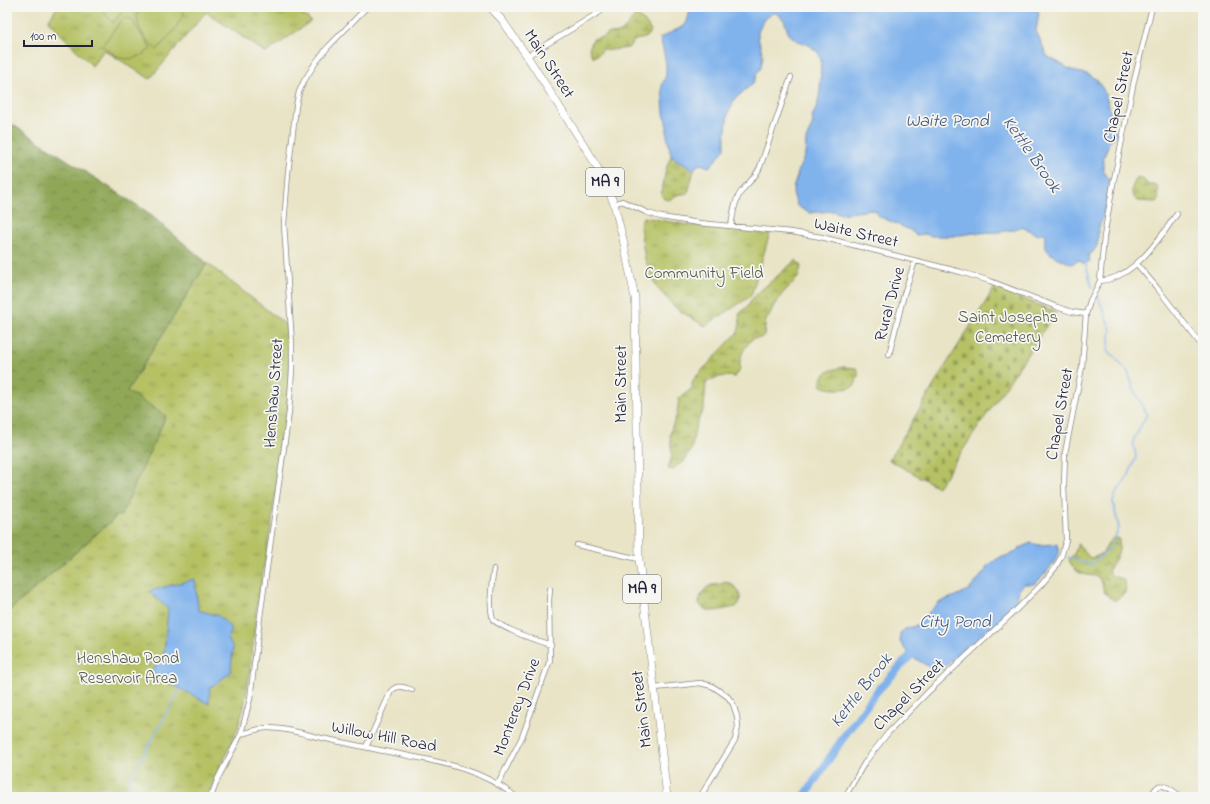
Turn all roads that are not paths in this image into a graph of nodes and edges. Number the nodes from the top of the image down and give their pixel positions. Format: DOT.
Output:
graph roads {
  1 [pos="367,7"];
  2 [pos="608,7"];
  3 [pos="1152,7"];
  4 [pos="493,9"];
  5 [pos="527,56"];
  6 [pos="791,77"];
  7 [pos="614,204"];
  8 [pos="1178,214"];
  9 [pos="731,226"];
  10 [pos="915,261"];
  11 [pos="1136,263"];
  12 [pos="1100,281"];
  13 [pos="1086,314"];
  14 [pos="1203,347"];
  15 [pos="889,355"];
  16 [pos="577,545"];
  17 [pos="639,559"];
  18 [pos="494,569"];
  19 [pos="550,589"];
  20 [pos="551,645"];
  21 [pos="655,688"];
  22 [pos="412,690"];
  23 [pos="241,734"];
  24 [pos="366,747"];
  25 [pos="498,784"];
  26 [pos="211,797"];
  27 [pos="516,797"];
  28 [pos="667,797"];
  29 [pos="700,797"];
  30 [pos="845,797"];
  31 [pos="1150,797"];
  32 [pos="1182,797"];
  1 -- 23 [label="street, Henshaw Street"];
  2 -- 5 [label="street"];
  3 -- 12 [label="street, Chapel Street"];
  4 -- 5 [label="highway, Main Street / MA 9"];
  5 -- 7 [label="highway, Main Street / MA 9"];
  6 -- 9 [label="street"];
  7 -- 9 [label="street, Waite Street"];
  7 -- 17 [label="highway, Main Street / MA 9"];
  8 -- 11 [label="street"];
  9 -- 10 [label="street, Waite Street"];
  10 -- 13 [label="street, Waite Street"];
  10 -- 15 [label="street, Rural Drive"];
  11 -- 12 [label="street"];
  11 -- 14 [label="street"];
  12 -- 13 [label="street, Chapel Street"];
  13 -- 30 [label="street, Chapel Street"];
  16 -- 17 [label="street"];
  17 -- 21 [label="highway, Main Street / MA 9"];
  18 -- 20 [label="street"];
  19 -- 20 [label="street, Monterey Drive"];
  20 -- 25 [label="street, Monterey Drive"];
  21 -- 28 [label="highway, Main Street / MA 9"];
  21 -- 29 [label="street"];
  22 -- 24 [label="street"];
  23 -- 24 [label="street, Willow Hill Road"];
  23 -- 26 [label="street, Henshaw Street"];
  24 -- 25 [label="street, Willow Hill Road"];
  25 -- 27 [label="street, Willow Hill Road"];
  31 -- 32 [label="street"];
}
